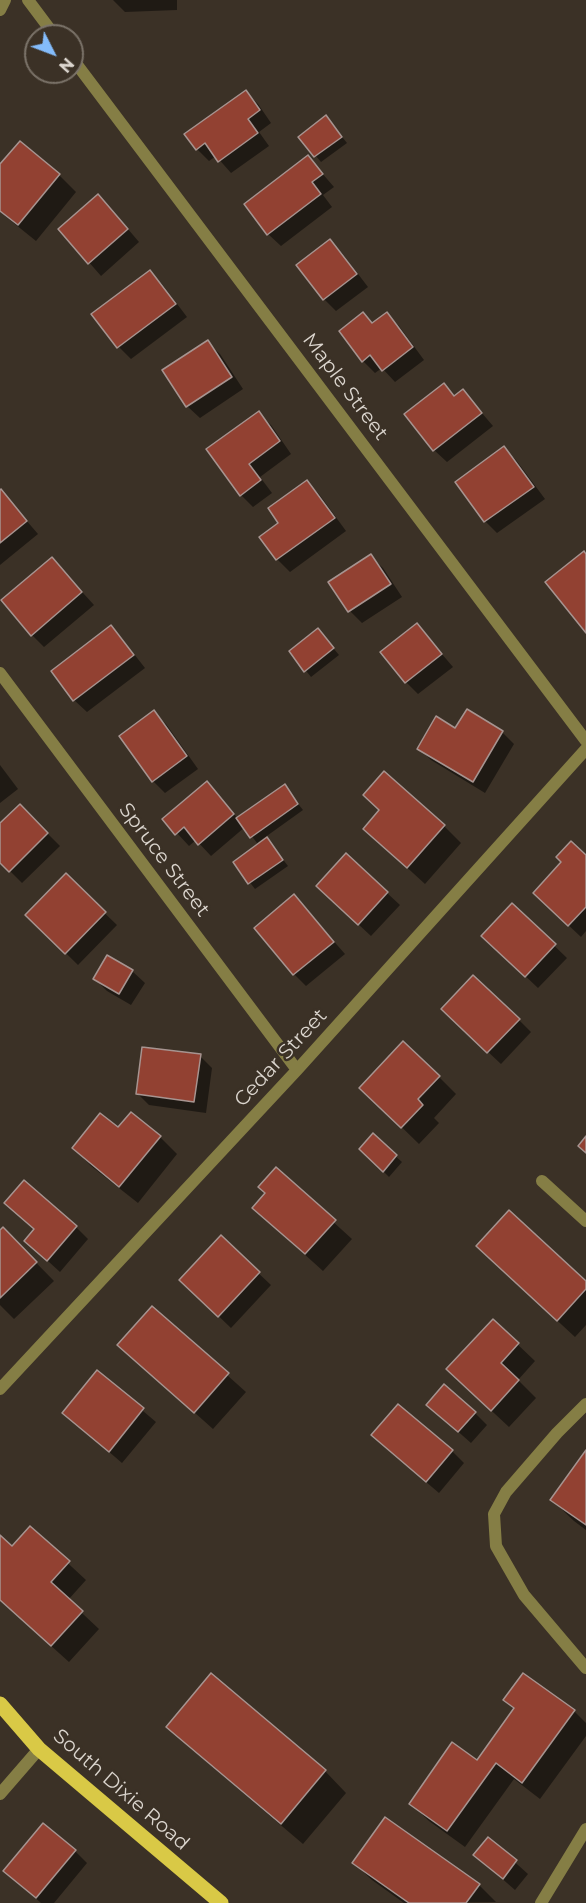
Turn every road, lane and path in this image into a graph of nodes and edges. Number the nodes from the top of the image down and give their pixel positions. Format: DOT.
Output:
graph roads {
  1 [pos="5,0"];
  2 [pos="28,0"];
  3 [pos="0,10"];
  4 [pos="46,24"];
  5 [pos="84,74"];
  6 [pos="0,673"];
  7 [pos="586,741"];
  8 [pos="586,750"];
  9 [pos="297,1070"];
  10 [pos="542,1181"];
  11 [pos="586,1221"];
  12 [pos="2,1384"];
  13 [pos="586,1404"];
  14 [pos="586,1668"];
  15 [pos="0,1704"];
  16 [pos="39,1749"];
  17 [pos="0,1794"];
  18 [pos="586,1829"];
  19 [pos="221,1903"];
  20 [pos="541,1903"];
  1 -- 3 [label="street"];
  2 -- 4 [label="street"];
  5 -- 7 [label="street, Maple Street"];
  6 -- 9 [label="street, Spruce Street"];
  8 -- 9 [label="street, Cedar Street"];
  9 -- 12 [label="street, Cedar Street"];
  10 -- 11 [label="street"];
  13 -- 14 [label="street"];
  15 -- 16 [label="main road, South Dixie Road"];
  16 -- 17 [label="street"];
  16 -- 19 [label="main road, South Dixie Road"];
  18 -- 20 [label="street"];
}
